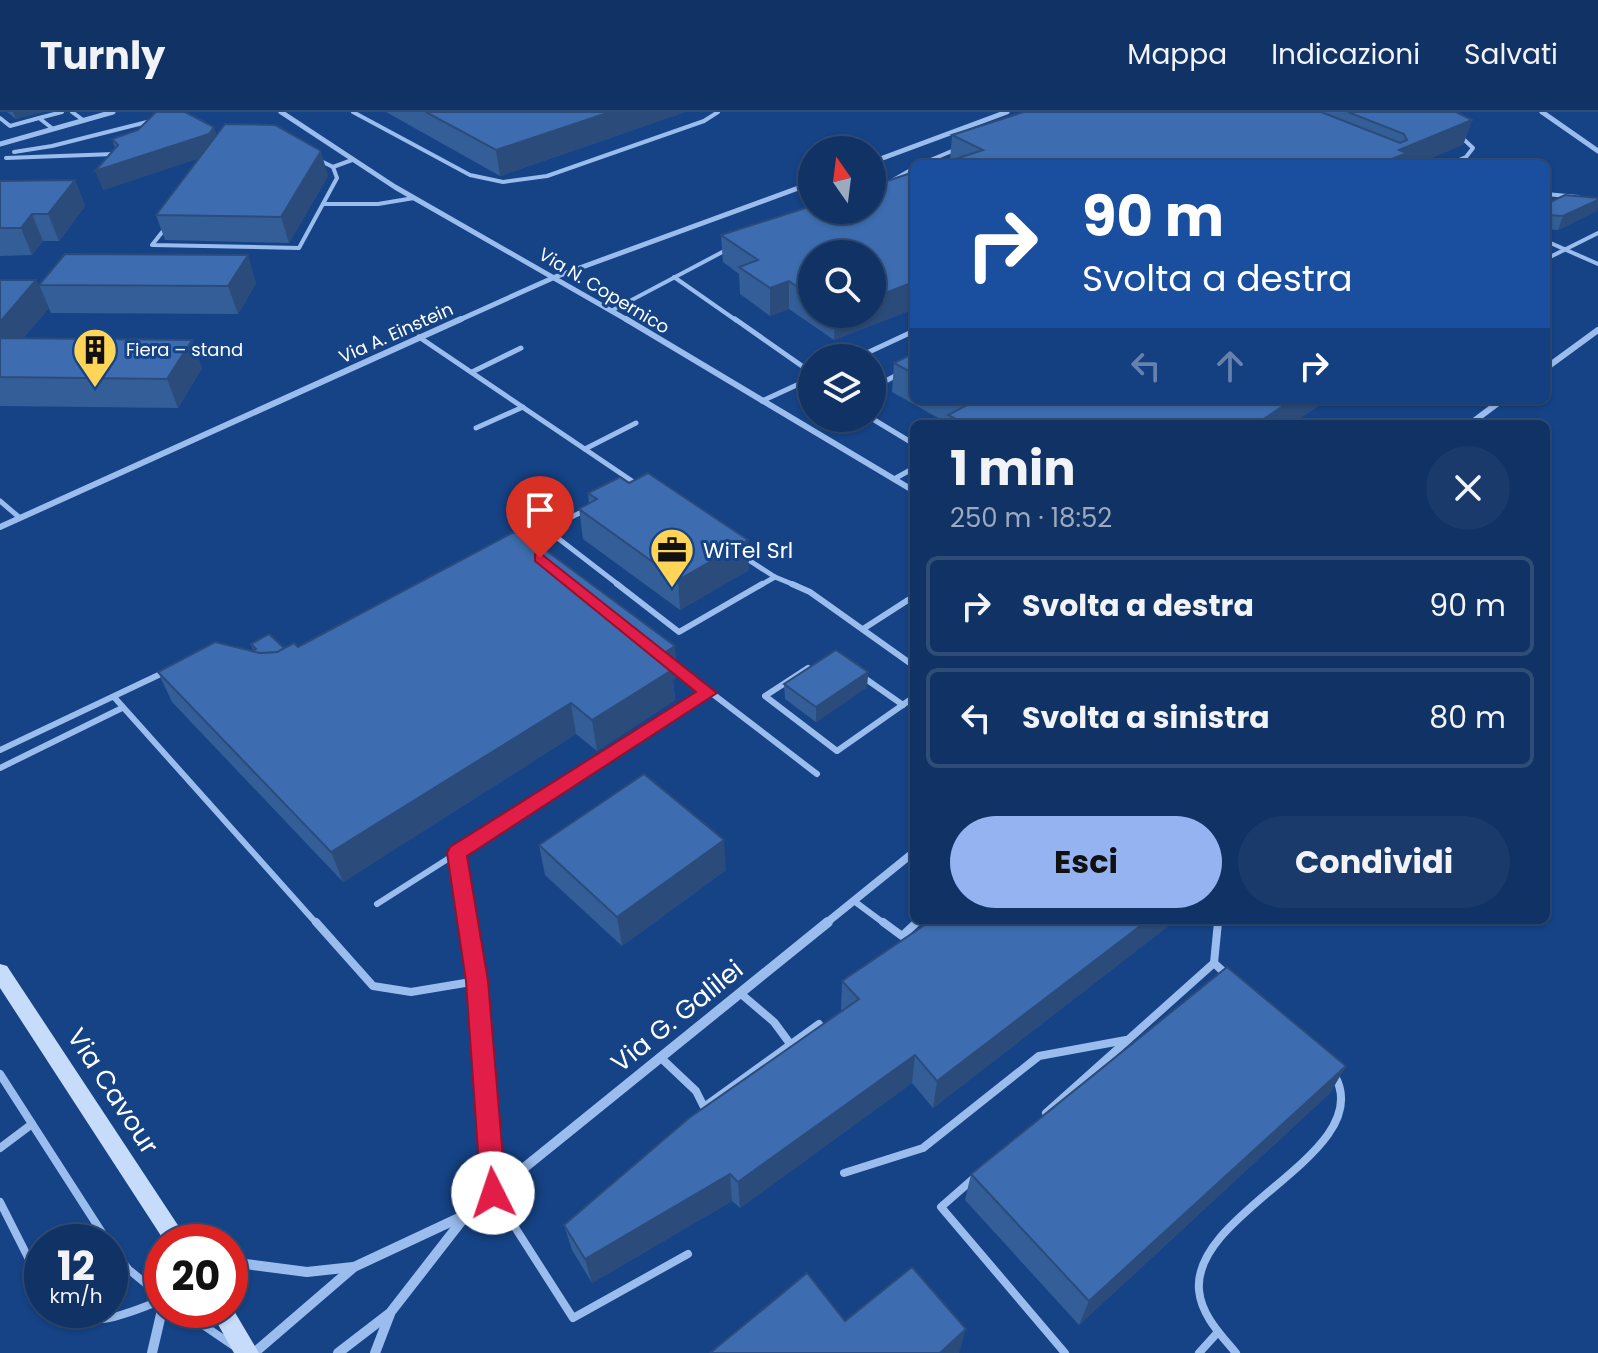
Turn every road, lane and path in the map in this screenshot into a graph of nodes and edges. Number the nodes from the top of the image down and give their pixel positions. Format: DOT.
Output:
graph roads {
  1 [pos="62,112"];
  2 [pos="72,112"];
  3 [pos="113,112"];
  4 [pos="282,112"];
  5 [pos="353,112"];
  6 [pos="718,112"];
  7 [pos="1007,112"];
  8 [pos="1542,112"];
  9 [pos="0,118"];
  10 [pos="39,118"];
  11 [pos="83,120"];
  12 [pos="153,120"];
  13 [pos="53,129"];
  14 [pos="1449,130"];
  15 [pos="13,140"];
  16 [pos="2,142"];
  17 [pos="970,145"];
  18 [pos="1598,151"];
  19 [pos="14,152"];
  20 [pos="119,153"];
  21 [pos="312,156"];
  22 [pos="886,157"];
  23 [pos="6,158"];
  24 [pos="0,160"];
  25 [pos="352,160"];
  26 [pos="931,160"];
  27 [pos="1458,160"];
  28 [pos="333,167"];
  29 [pos="910,170"];
  30 [pos="886,184"];
  31 [pos="798,188"];
  32 [pos="1550,194"];
  33 [pos="414,198"];
  34 [pos="1589,201"];
  35 [pos="323,204"];
  36 [pos="171,220"];
  37 [pos="1598,233"];
  38 [pos="1550,243"];
  39 [pos="739,244"];
  40 [pos="1566,249"];
  41 [pos="1550,257"];
  42 [pos="1598,264"];
  43 [pos="555,277"];
  44 [pos="674,277"];
  45 [pos="611,311"];
  46 [pos="1598,330"];
  47 [pos="910,333"];
  48 [pos="419,337"];
  49 [pos="886,344"];
  50 [pos="521,348"];
  51 [pos="1550,365"];
  52 [pos="798,366"];
  53 [pos="472,372"];
  54 [pos="900,374"];
  55 [pos="886,381"];
  56 [pos="798,383"];
  57 [pos="762,401"];
  58 [pos="1497,404"];
  59 [pos="523,407"];
  60 [pos="1475,420"];
  61 [pos="636,423"];
  62 [pos="886,427"];
  63 [pos="476,428"];
  64 [pos="910,442"];
  65 [pos="585,449"];
  66 [pos="910,470"];
  67 [pos="894,479"];
  68 [pos="638,485"];
  69 [pos="910,489"];
  70 [pos="625,491"];
  71 [pos="651,494"];
  72 [pos="0,501"];
  73 [pos="586,510"];
  74 [pos="20,518"];
  75 [pos="0,527"];
  76 [pos="737,552"];
  77 [pos="775,577"];
  78 [pos="908,600"];
  79 [pos="863,629"];
  80 [pos="661,655"];
  81 [pos="817,662"];
  82 [pos="910,663"];
  83 [pos="178,666"];
  84 [pos="854,671"];
  85 [pos="708,693"];
  86 [pos="114,697"];
  87 [pos="910,700"];
  88 [pos="903,705"];
  89 [pos="122,708"];
  90 [pos="0,750"];
  91 [pos="0,768"];
  92 [pos="817,774"];
  93 [pos="457,853"];
  94 [pos="910,855"];
  95 [pos="854,901"];
  96 [pos="377,904"];
  97 [pos="915,924"];
  98 [pos="1218,924"];
  99 [pos="1214,963"];
  100 [pos="0,972"];
  101 [pos="477,981"];
  102 [pos="1235,983"];
  103 [pos="740,993"];
  104 [pos="819,1024"];
  105 [pos="1129,1039"];
  106 [pos="791,1045"];
  107 [pos="660,1057"];
  108 [pos="1330,1070"];
  109 [pos="0,1074"];
  110 [pos="1035,1123"];
  111 [pos="32,1124"];
  112 [pos="0,1148"];
  113 [pos="844,1173"];
  114 [pos="976,1176"];
  115 [pos="493,1193"];
  116 [pos="0,1202"];
  117 [pos="467,1214"];
  118 [pos="96,1224"];
  119 [pos="167,1224"];
  120 [pos="24,1249"];
  121 [pos="688,1254"];
  122 [pos="248,1264"];
  123 [pos="354,1267"];
  124 [pos="128,1269"];
  125 [pos="144,1283"];
  126 [pos="390,1313"];
  127 [pos="158,1328"];
  128 [pos="208,1328"];
  129 [pos="231,1328"];
  130 [pos="1218,1332"];
  131 [pos="152,1353"];
  132 [pos="246,1353"];
  133 [pos="254,1353"];
  134 [pos="338,1353"];
  135 [pos="375,1353"];
  136 [pos="1065,1353"];
  137 [pos="1199,1353"];
  138 [pos="1236,1353"];
  1 -- 10 [label="lane"];
  2 -- 11 [label="lane"];
  3 -- 11 [label="street"];
  4 -- 25 [label="street, Via N. Copernico"];
  5 -- 6 [label="lane"];
  7 -- 22 [label="street"];
  8 -- 18 [label="street"];
  9 -- 10 [label="lane"];
  10 -- 13 [label="lane"];
  11 -- 13 [label="street"];
  12 -- 19 [label="lane"];
  13 -- 15 [label="street"];
  14 -- 27 [label="lane"];
  15 -- 16 [label="street"];
  15 -- 19 [label="lane"];
  17 -- 26 [label="lane"];
  19 -- 23 [label="lane"];
  20 -- 23 [label="lane"];
  21 -- 28 [label="lane"];
  23 -- 24 [label="lane"];
  25 -- 28 [label="lane"];
  25 -- 33 [label="street, Via N. Copernico"];
  28 -- 35 [label="lane"];
  29 -- 30 [label="lane"];
  31 -- 43 [label="street, Via A. Einstein"];
  32 -- 34 [label="lane"];
  33 -- 35 [label="lane"];
  33 -- 43 [label="street, Via N. Copernico"];
  35 -- 36 [label="lane"];
  37 -- 40 [label="lane"];
  38 -- 40 [label="lane"];
  39 -- 44 [label="lane"];
  40 -- 41 [label="lane"];
  40 -- 42 [label="lane"];
  43 -- 45 [label="street, Via N. Copernico"];
  43 -- 48 [label="street, Via A. Einstein"];
  44 -- 45 [label="lane"];
  44 -- 52 [label="lane"];
  45 -- 57 [label="street, Via N. Copernico"];
  46 -- 51 [label="street"];
  47 -- 49 [label="lane"];
  48 -- 53 [label="lane"];
  48 -- 74 [label="street, Via A. Einstein"];
  50 -- 53 [label="lane"];
  53 -- 59 [label="lane"];
  54 -- 55 [label="lane"];
  56 -- 57 [label="lane"];
  57 -- 67 [label="street, Via N. Copernico"];
  58 -- 60 [label="street"];
  59 -- 63 [label="lane"];
  59 -- 65 [label="lane"];
  61 -- 65 [label="lane"];
  62 -- 64 [label="lane"];
  65 -- 68 [label="lane"];
  66 -- 67 [label="lane"];
  67 -- 69 [label="street, Via N. Copernico"];
  68 -- 70 [label="lane"];
  68 -- 71 [label="lane"];
  72 -- 74 [label="lane"];
  73 -- 77 [label="lane"];
  74 -- 75 [label="street, Via A. Einstein"];
  76 -- 77 [label="lane"];
  77 -- 79 [label="lane"];
  78 -- 79 [label="lane"];
  79 -- 82 [label="lane"];
  80 -- 85 [label="lane"];
  81 -- 88 [label="lane"];
  83 -- 86 [label="lane"];
  84 -- 88 [label="lane"];
  85 -- 92 [label="lane"];
  85 -- 93 [label="lane"];
  86 -- 89 [label="lane"];
  86 -- 90 [label="lane"];
  87 -- 88 [label="lane"];
  89 -- 91 [label="lane"];
  89 -- 101 [label="lane"];
  93 -- 96 [label="lane"];
  93 -- 101 [label="lane"];
  94 -- 95 [label="street, Via G. Galilei"];
  95 -- 97 [label="lane"];
  95 -- 103 [label="street, Via G. Galilei"];
  98 -- 99 [label="lane"];
  99 -- 102 [label="lane"];
  99 -- 105 [label="lane"];
  100 -- 119 [label="main road, Via Cavour"];
  101 -- 115 [label="lane"];
  103 -- 106 [label="lane"];
  103 -- 107 [label="street, Via G. Galilei"];
  104 -- 106 [label="lane"];
  105 -- 110 [label="lane"];
  105 -- 113 [label="lane"];
  106 -- 107 [label="lane"];
  107 -- 115 [label="street, Via G. Galilei"];
  108 -- 130 [label="lane"];
  109 -- 111 [label="lane"];
  111 -- 112 [label="lane"];
  111 -- 118 [label="lane"];
  114 -- 136 [label="lane"];
  115 -- 117 [label="street, Via G. Galilei"];
  115 -- 121 [label="lane"];
  116 -- 120 [label="lane"];
  117 -- 123 [label="street, Via G. Galilei"];
  117 -- 126 [label="street, Via G. Galilei"];
  122 -- 123 [label="street"];
  123 -- 133 [label="street"];
  124 -- 125 [label="lane"];
  126 -- 134 [label="street"];
  126 -- 135 [label="street"];
  127 -- 131 [label="street"];
  128 -- 132 [label="lane"];
  129 -- 132 [label="main road"];
  130 -- 137 [label="lane"];
  130 -- 138 [label="lane"];
}
